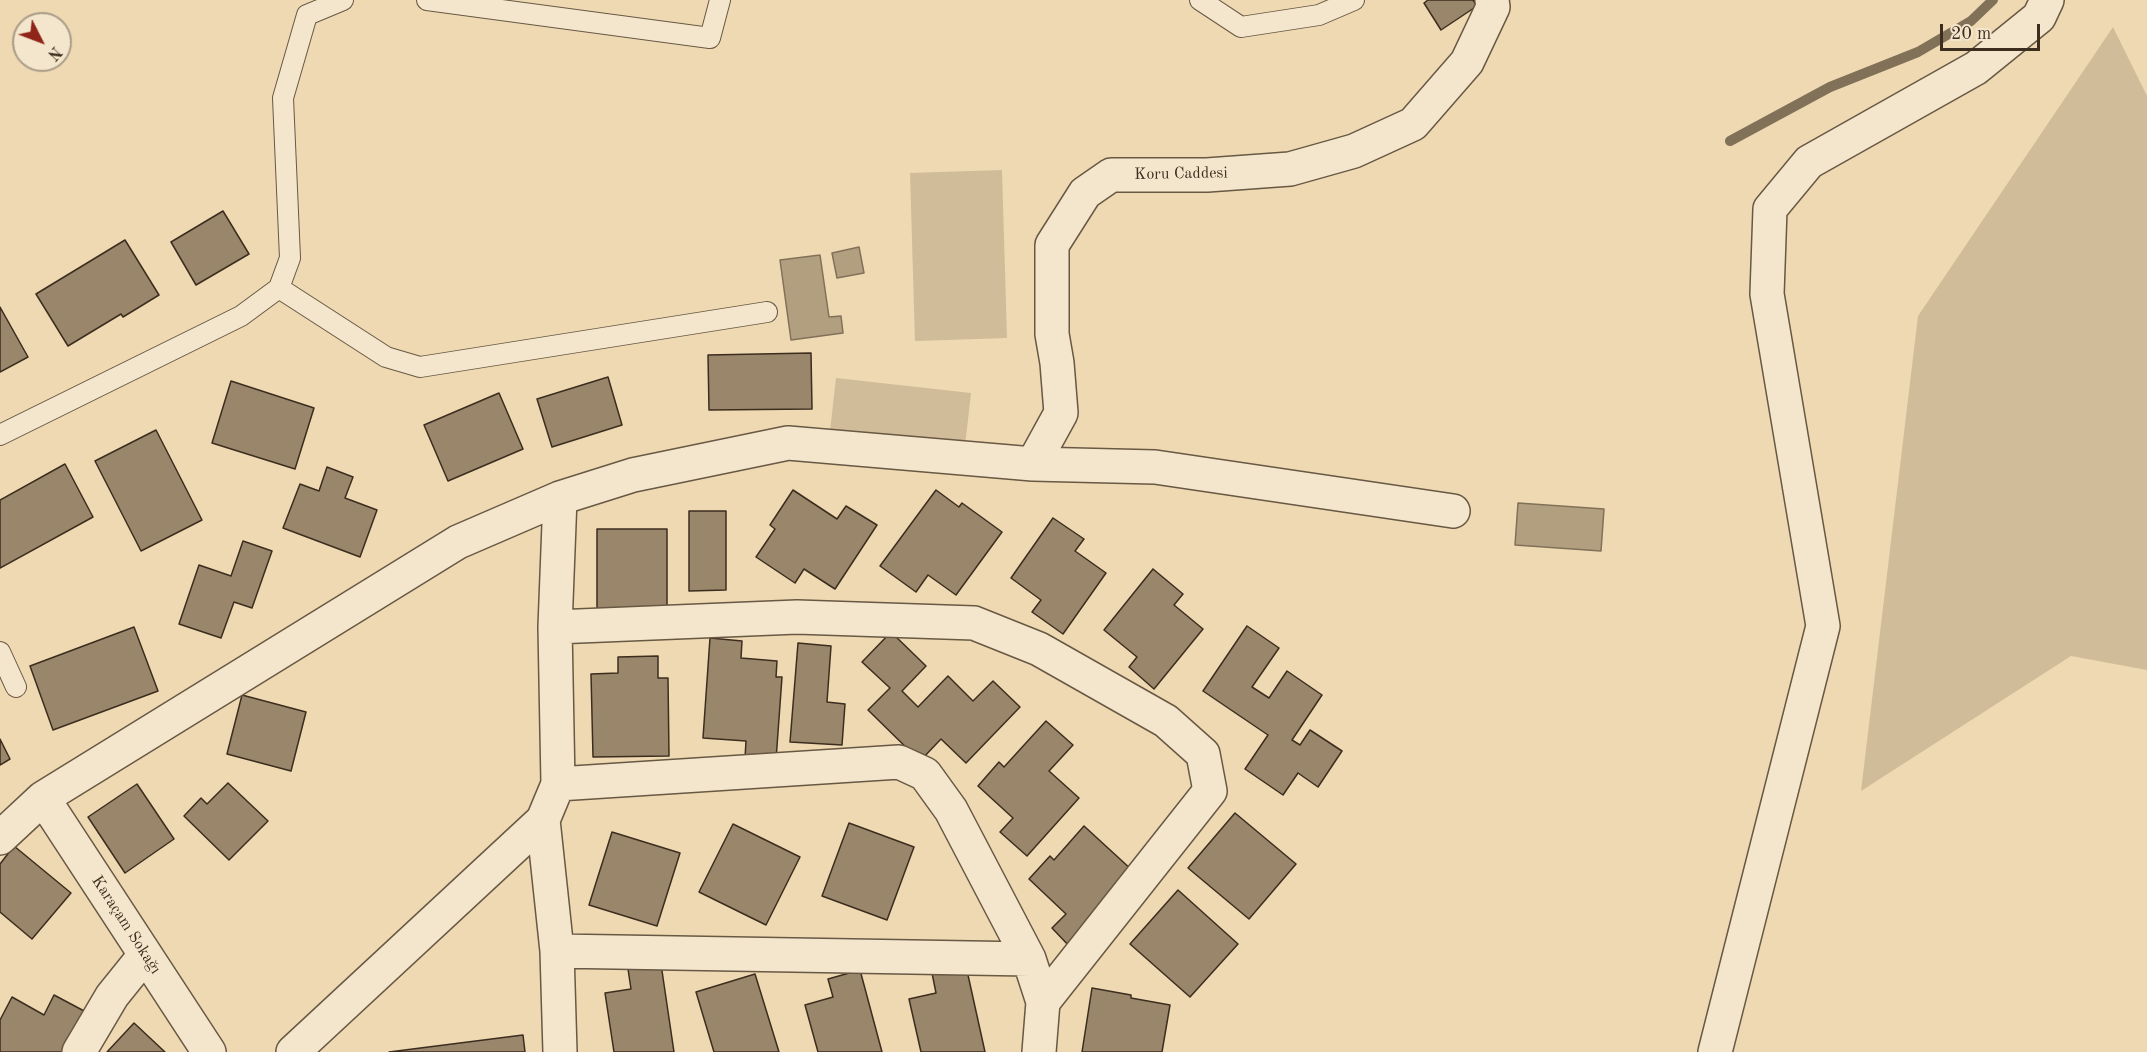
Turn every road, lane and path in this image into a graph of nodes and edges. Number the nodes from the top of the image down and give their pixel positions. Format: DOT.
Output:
graph roads {
  1 [pos="340,0"];
  2 [pos="427,0"];
  3 [pos="720,0"];
  4 [pos="1200,0"];
  5 [pos="1354,0"];
  6 [pos="1492,0"];
  7 [pos="2047,0"];
  8 [pos="452,2"];
  9 [pos="557,8"];
  10 [pos="279,288"];
  11 [pos="766,312"];
  12 [pos="0,435"];
  13 [pos="1033,465"];
  14 [pos="560,498"];
  15 [pos="1453,512"];
  16 [pos="555,627"];
  17 [pos="0,652"];
  18 [pos="16,687"];
  19 [pos="558,784"];
  20 [pos="43,798"];
  21 [pos="543,820"];
  22 [pos="0,838"];
  23 [pos="557,951"];
  24 [pos="145,955"];
  25 [pos="1029,959"];
  26 [pos="1043,1002"];
  27 [pos="79,1052"];
  28 [pos="209,1052"];
  29 [pos="293,1052"];
  30 [pos="560,1052"];
  31 [pos="1039,1052"];
  32 [pos="1715,1052"];
  1 -- 10 [label="lane"];
  2 -- 8 [label="lane"];
  3 -- 9 [label="lane"];
  4 -- 5 [label="lane"];
  6 -- 13 [label="street, Koru Caddesi"];
  7 -- 32 [label="street"];
  8 -- 9 [label="lane"];
  10 -- 11 [label="lane"];
  10 -- 12 [label="lane"];
  13 -- 14 [label="street"];
  13 -- 15 [label="street"];
  14 -- 16 [label="street"];
  14 -- 20 [label="street"];
  16 -- 19 [label="street"];
  16 -- 26 [label="street"];
  17 -- 18 [label="lane"];
  19 -- 21 [label="street"];
  19 -- 25 [label="street"];
  20 -- 22 [label="street"];
  20 -- 24 [label="street, Karaçam Sokağı"];
  21 -- 23 [label="street"];
  21 -- 29 [label="street"];
  23 -- 25 [label="street"];
  23 -- 30 [label="street"];
  24 -- 27 [label="street"];
  24 -- 28 [label="street, Karaçam Sokağı"];
  25 -- 26 [label="street"];
  26 -- 31 [label="street"];
}
